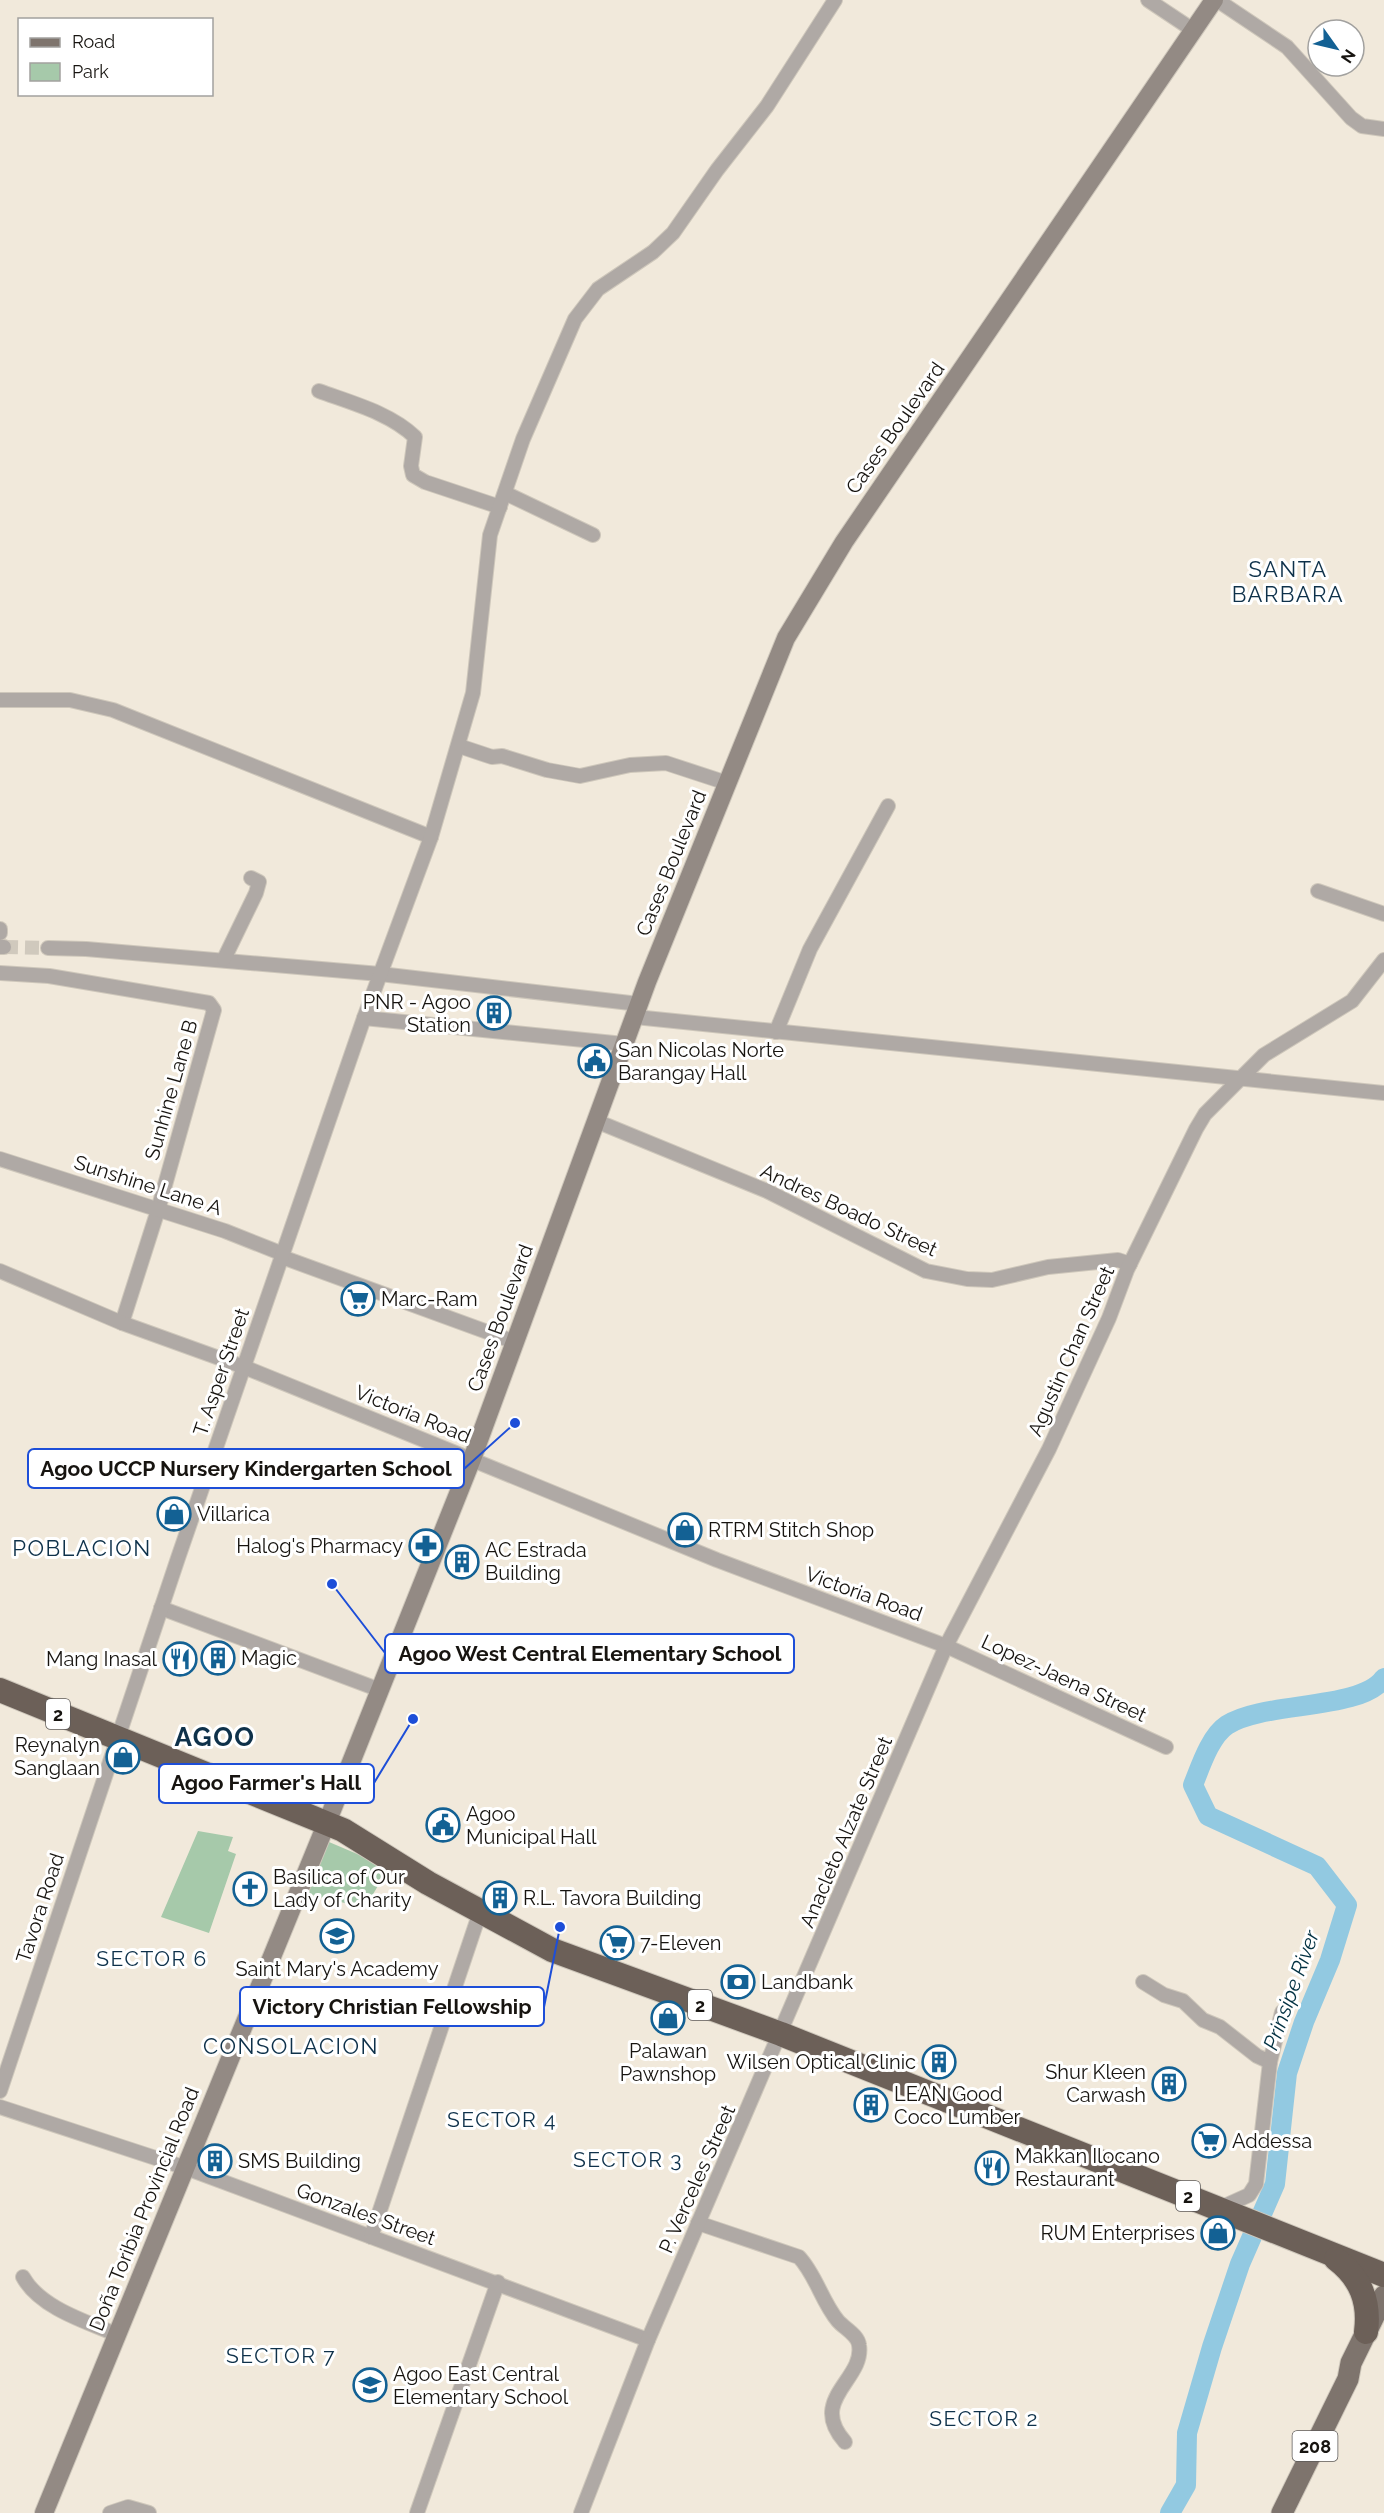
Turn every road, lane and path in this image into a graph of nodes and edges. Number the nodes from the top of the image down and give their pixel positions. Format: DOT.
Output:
graph roads {
  1 [pos="835,0"];
  2 [pos="1148,0"];
  3 [pos="1215,0"];
  4 [pos="1193,30"];
  5 [pos="1384,129"];
  6 [pos="320,391"];
  7 [pos="505,493"];
  8 [pos="500,507"];
  9 [pos="593,535"];
  10 [pos="0,700"];
  11 [pos="459,746"];
  12 [pos="728,783"];
  13 [pos="888,806"];
  14 [pos="431,837"];
  15 [pos="250,878"];
  16 [pos="1318,891"];
  17 [pos="1384,914"];
  18 [pos="48,948"];
  19 [pos="224,959"];
  20 [pos="1384,960"];
  21 [pos="0,973"];
  22 [pos="380,974"];
  23 [pos="637,1010"];
  24 [pos="364,1018"];
  25 [pos="776,1032"];
  26 [pos="624,1044"];
  27 [pos="1240,1079"];
  28 [pos="1384,1093"];
  29 [pos="596,1121"];
  30 [pos="0,1159"];
  31 [pos="158,1210"];
  32 [pos="282,1255"];
  33 [pos="1130,1264"];
  34 [pos="0,1271"];
  35 [pos="122,1323"];
  36 [pos="515,1342"];
  37 [pos="244,1367"];
  38 [pos="472,1459"];
  39 [pos="161,1608"];
  40 [pos="946,1646"];
  41 [pos="0,1690"];
  42 [pos="380,1690"];
  43 [pos="117,1738"];
  44 [pos="1166,1747"];
  45 [pos="326,1822"];
  46 [pos="480,1912"];
  47 [pos="1143,1982"];
  48 [pos="1282,2012"];
  49 [pos="781,2034"];
  50 [pos="1270,2062"];
  51 [pos="0,2091"];
  52 [pos="0,2107"];
  53 [pos="186,2168"];
  54 [pos="1225,2212"];
  55 [pos="698,2223"];
  56 [pos="371,2237"];
  57 [pos="1327,2252"];
  58 [pos="1384,2275"];
  59 [pos="23,2277"];
  60 [pos="498,2282"];
  61 [pos="1384,2296"];
  62 [pos="1379,2324"];
  63 [pos="118,2335"];
  64 [pos="648,2340"];
  65 [pos="845,2442"];
  66 [pos="44,2513"];
  67 [pos="110,2513"];
  68 [pos="149,2513"];
  69 [pos="417,2513"];
  70 [pos="581,2513"];
  71 [pos="1282,2513"];
  1 -- 7 [label="street, T. Asper Street"];
  2 -- 4 [label="street"];
  3 -- 4 [label="street, Cases Boulevard"];
  3 -- 5 [label="street"];
  4 -- 12 [label="street, Cases Boulevard"];
  6 -- 8 [label="street"];
  7 -- 8 [label="street, T. Asper Street"];
  7 -- 9 [label="street"];
  8 -- 11 [label="street, T. Asper Street"];
  10 -- 14 [label="street"];
  11 -- 12 [label="street"];
  11 -- 14 [label="street, T. Asper Street"];
  12 -- 23 [label="street, Cases Boulevard"];
  13 -- 25 [label="street"];
  14 -- 22 [label="street, T. Asper Street"];
  15 -- 19 [label="street"];
  16 -- 17 [label="street"];
  18 -- 19 [label="street"];
  19 -- 22 [label="street"];
  20 -- 27 [label="street, Agustin Chan Street"];
  21 -- 31 [label="street, Sunhine Lane B"];
  22 -- 23 [label="street"];
  22 -- 24 [label="street, T. Asper Street"];
  23 -- 25 [label="street"];
  23 -- 26 [label="street, Cases Boulevard"];
  24 -- 26 [label="street"];
  24 -- 32 [label="street, T. Asper Street"];
  25 -- 27 [label="street"];
  26 -- 29 [label="street, Cases Boulevard"];
  27 -- 28 [label="street"];
  27 -- 33 [label="street, Agustin Chan Street"];
  29 -- 33 [label="street, Andres Boado Street"];
  29 -- 36 [label="street, Cases Boulevard"];
  30 -- 31 [label="street, Sunshine Lane A"];
  31 -- 32 [label="street, Sunshine Lane A"];
  31 -- 35 [label="street, Sunhine Lane B"];
  32 -- 36 [label="street, Sunshine Lane A"];
  32 -- 37 [label="street, T. Asper Street"];
  33 -- 40 [label="street, Agustin Chan Street"];
  34 -- 35 [label="street, Victoria Road"];
  35 -- 37 [label="street, Victoria Road"];
  36 -- 38 [label="street, Cases Boulevard"];
  37 -- 38 [label="street, Victoria Road"];
  37 -- 39 [label="street, T. Asper Street"];
  38 -- 40 [label="street, Victoria Road"];
  38 -- 42 [label="street, Cases Boulevard"];
  39 -- 42 [label="street"];
  39 -- 43 [label="street, T. Asper Street"];
  40 -- 44 [label="street, Lopez-Jaena Street"];
  40 -- 49 [label="street, Anacleto Alzate Street"];
  41 -- 43 [label="highway, 2"];
  42 -- 45 [label="street, Cases Boulevard"];
  43 -- 45 [label="highway, 2"];
  43 -- 51 [label="street, Tavora Road"];
  45 -- 46 [label="highway, 2"];
  45 -- 53 [label="street, Doña Toribia Provincial Road"];
  46 -- 49 [label="highway, 2"];
  46 -- 56 [label="street"];
  47 -- 50 [label="street"];
  48 -- 50 [label="street"];
  49 -- 54 [label="highway, 2"];
  49 -- 55 [label="street, P. Verceles Street"];
  50 -- 54 [label="street"];
  52 -- 53 [label="street, Gonzales Street"];
  53 -- 56 [label="street, Gonzales Street"];
  53 -- 63 [label="street, Doña Toribia Provincial Road"];
  54 -- 57 [label="highway, 2"];
  55 -- 64 [label="street, P. Verceles Street"];
  55 -- 65 [label="street"];
  56 -- 60 [label="street, Gonzales Street"];
  57 -- 58 [label="highway, 2"];
  57 -- 62 [label="highway"];
  59 -- 63 [label="street"];
  60 -- 64 [label="street, Gonzales Street"];
  60 -- 69 [label="street"];
  61 -- 62 [label="main road, 208"];
  62 -- 71 [label="main road, 208"];
  63 -- 66 [label="street, Doña Toribia Provincial Road"];
  64 -- 70 [label="street, P. Verceles Street"];
  67 -- 68 [label="street"];
}
